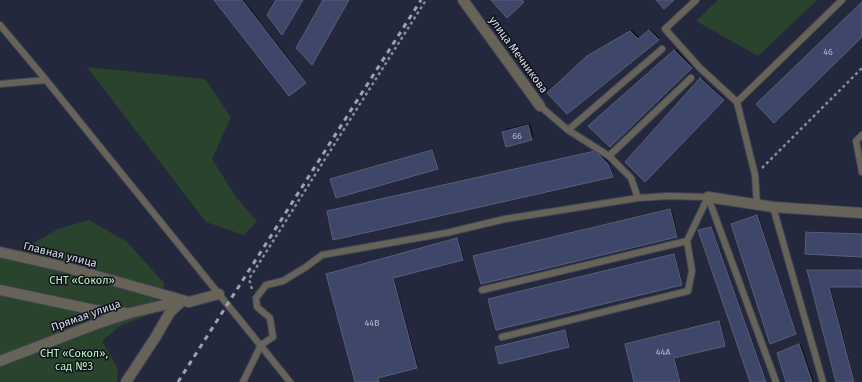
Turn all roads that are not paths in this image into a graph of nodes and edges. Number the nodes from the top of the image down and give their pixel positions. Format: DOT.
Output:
graph roads {
  1 [pos="463,0"];
  2 [pos="696,0"];
  3 [pos="842,0"];
  4 [pos="0,25"];
  5 [pos="662,49"];
  6 [pos="691,78"];
  7 [pos="46,80"];
  8 [pos="0,84"];
  9 [pos="737,102"];
  10 [pos="540,106"];
  11 [pos="568,130"];
  12 [pos="862,135"];
  13 [pos="609,156"];
  14 [pos="862,172"];
  15 [pos="708,197"];
  16 [pos="638,198"];
  17 [pos="757,205"];
  18 [pos="773,208"];
  19 [pos="862,213"];
  20 [pos="687,241"];
  21 [pos="0,252"];
  22 [pos="0,290"];
  23 [pos="482,290"];
  24 [pos="219,294"];
  25 [pos="183,300"];
  26 [pos="130,313"];
  27 [pos="502,337"];
  28 [pos="261,345"];
  29 [pos="0,361"];
  30 [pos="126,382"];
  31 [pos="243,382"];
  32 [pos="290,382"];
  33 [pos="776,382"];
  34 [pos="823,382"];
  1 -- 10 [label="street, улица Мечникова"];
  2 -- 9 [label="lane"];
  3 -- 9 [label="lane"];
  4 -- 7 [label="lane"];
  5 -- 11 [label="lane"];
  6 -- 13 [label="lane"];
  7 -- 8 [label="lane"];
  7 -- 24 [label="lane"];
  9 -- 17 [label="lane"];
  10 -- 11 [label="lane"];
  11 -- 13 [label="lane"];
  12 -- 14 [label="lane"];
  13 -- 16 [label="lane"];
  15 -- 16 [label="lane"];
  15 -- 17 [label="street"];
  15 -- 20 [label="lane"];
  15 -- 33 [label="lane"];
  16 -- 28 [label="lane"];
  17 -- 18 [label="street"];
  18 -- 19 [label="street"];
  18 -- 34 [label="lane"];
  20 -- 23 [label="lane"];
  20 -- 27 [label="lane"];
  21 -- 25 [label="street, Главная улица"];
  22 -- 26 [label="street"];
  24 -- 25 [label="street, Главная улица"];
  24 -- 28 [label="lane"];
  25 -- 26 [label="street, Прямая улица"];
  25 -- 30 [label="street"];
  26 -- 29 [label="street, Прямая улица"];
  28 -- 31 [label="lane"];
  28 -- 32 [label="lane"];
}
